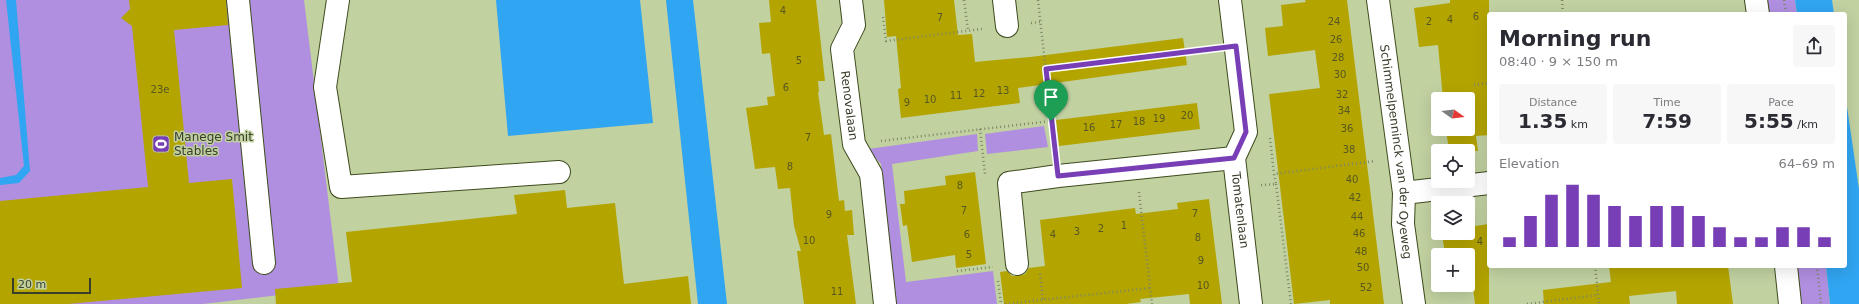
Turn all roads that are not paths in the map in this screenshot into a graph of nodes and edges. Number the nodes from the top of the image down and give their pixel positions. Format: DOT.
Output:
graph roads {
  1 [pos="238,0"];
  2 [pos="338,0"];
  3 [pos="851,0"];
  4 [pos="1004,0"];
  5 [pos="1230,0"];
  6 [pos="1378,0"];
  7 [pos="1756,0"];
  8 [pos="1758,12"];
  9 [pos="1007,26"];
  10 [pos="1234,158"];
  11 [pos="559,172"];
  12 [pos="1487,183"];
  13 [pos="1404,194"];
  14 [pos="264,263"];
  15 [pos="1017,264"];
  16 [pos="1786,268"];
  17 [pos="885,304"];
  18 [pos="1251,304"];
  19 [pos="1414,304"];
  20 [pos="1790,304"];
  1 -- 14 [label="street"];
  2 -- 11 [label="street"];
  3 -- 17 [label="street, Renovalaan"];
  4 -- 9 [label="street"];
  5 -- 10 [label="street, Tomatenlaan"];
  6 -- 13 [label="street, Schimmelpenninck van der Oyeweg"];
  7 -- 8 [label="street"];
  10 -- 15 [label="street"];
  10 -- 18 [label="street, Tomatenlaan"];
  12 -- 13 [label="street"];
  13 -- 19 [label="street, Schimmelpenninck van der Oyeweg"];
  16 -- 20 [label="street"];
}
